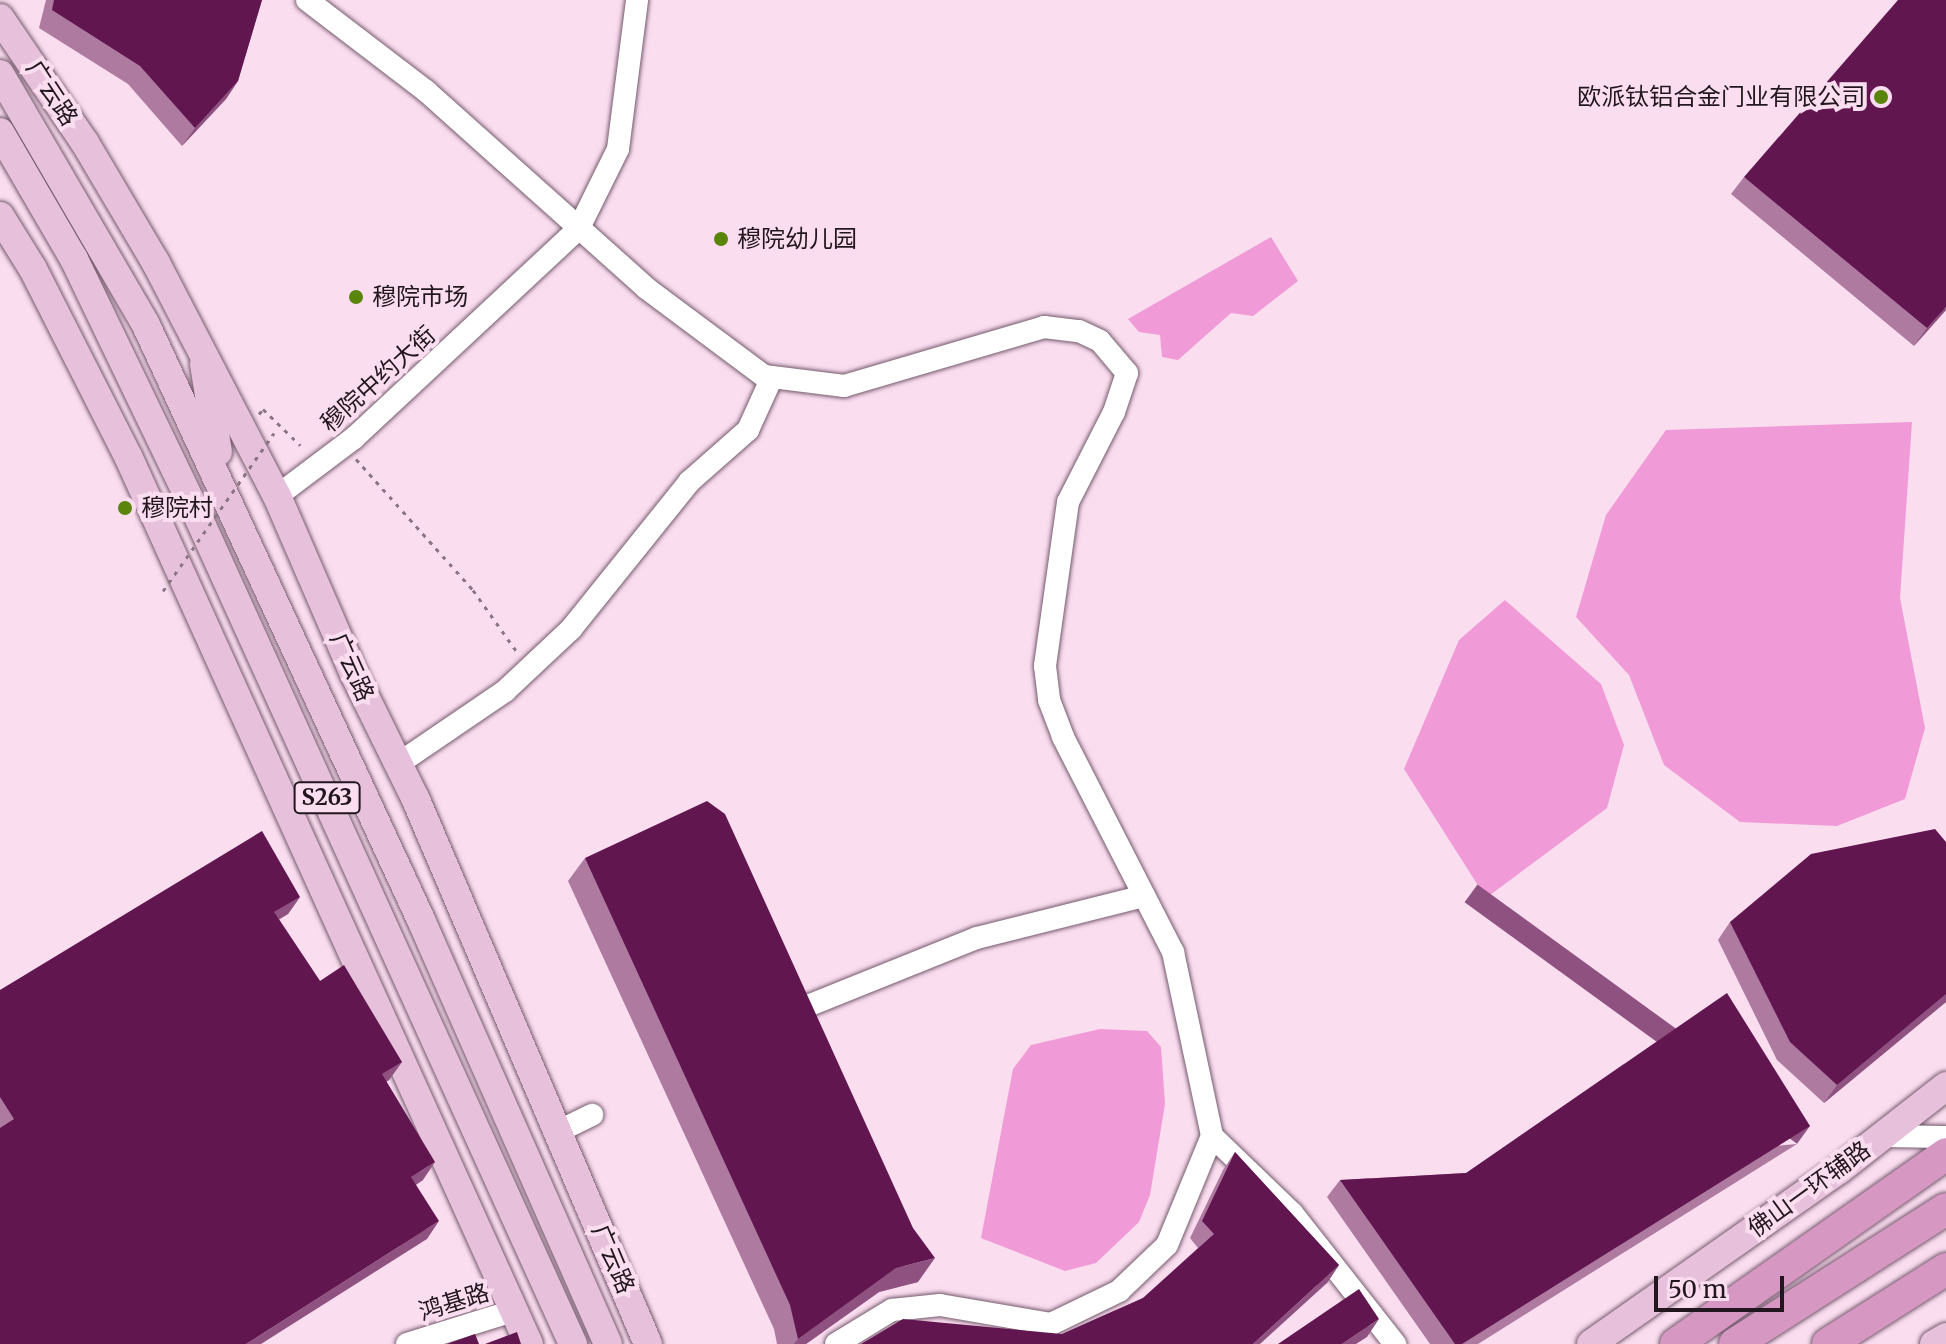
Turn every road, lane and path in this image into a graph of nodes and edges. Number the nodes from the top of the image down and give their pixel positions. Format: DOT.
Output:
graph roads {
  1 [pos="307,0"];
  2 [pos="637,0"];
  3 [pos="3,13"];
  4 [pos="0,74"];
  5 [pos="0,132"];
  6 [pos="0,216"];
  7 [pos="579,228"];
  8 [pos="203,351"];
  9 [pos="772,377"];
  10 [pos="300,445"];
  11 [pos="344,446"];
  12 [pos="128,456"];
  13 [pos="277,496"];
  14 [pos="195,510"];
  15 [pos="232,511"];
  16 [pos="163,591"];
  17 [pos="529,668"];
  18 [pos="398,764"];
  19 [pos="1144,896"];
  20 [pos="805,1007"];
  21 [pos="1946,1086"];
  22 [pos="592,1115"];
  23 [pos="559,1131"];
  24 [pos="1212,1136"];
  25 [pos="1882,1136"];
  26 [pos="1946,1137"];
  27 [pos="1946,1154"];
  28 [pos="1946,1209"];
  29 [pos="1946,1269"];
  30 [pos="516,1310"];
  31 [pos="1946,1337"];
  32 [pos="407,1344"];
  33 [pos="529,1344"];
  34 [pos="573,1344"];
  35 [pos="608,1344"];
  36 [pos="648,1344"];
  37 [pos="836,1344"];
  38 [pos="1395,1344"];
  39 [pos="1591,1344"];
  40 [pos="1676,1344"];
  41 [pos="1735,1344"];
  42 [pos="1828,1344"];
  43 [pos="1934,1344"];
  1 -- 7 [label="street"];
  2 -- 7 [label="street, 穆院中约大街"];
  3 -- 8 [label="main road, 广云路"];
  4 -- 15 [label="main road, 广云路 / S263"];
  5 -- 14 [label="main road, S263"];
  6 -- 12 [label="main road, S263"];
  7 -- 9 [label="street"];
  7 -- 11 [label="street, 穆院中约大街"];
  8 -- 13 [label="main road, 广云路"];
  8 -- 15 [label="main road"];
  9 -- 17 [label="street"];
  9 -- 19 [label="street"];
  10 -- 16 [label="path, bridge"];
  11 -- 13 [label="street, 穆院中约大街"];
  11 -- 17 [label="path"];
  12 -- 14 [label="main road"];
  12 -- 30 [label="main road, S263"];
  13 -- 18 [label="main road, 广云路"];
  14 -- 34 [label="main road, S263"];
  15 -- 35 [label="main road, 广云路 / S263"];
  17 -- 18 [label="street"];
  18 -- 23 [label="main road, 广云路"];
  19 -- 20 [label="street"];
  19 -- 24 [label="street"];
  21 -- 25 [label="main road, 佛山一环辅路"];
  22 -- 23 [label="street"];
  23 -- 36 [label="main road, 广云路"];
  24 -- 37 [label="street"];
  24 -- 38 [label="street"];
  25 -- 26 [label="street"];
  25 -- 39 [label="main road, 佛山一环辅路"];
  27 -- 40 [label="highway"];
  28 -- 41 [label="highway"];
  29 -- 42 [label="highway"];
  30 -- 32 [label="street, 鸿基路"];
  30 -- 33 [label="main road, S263"];
  31 -- 43 [label="main road"];
}
